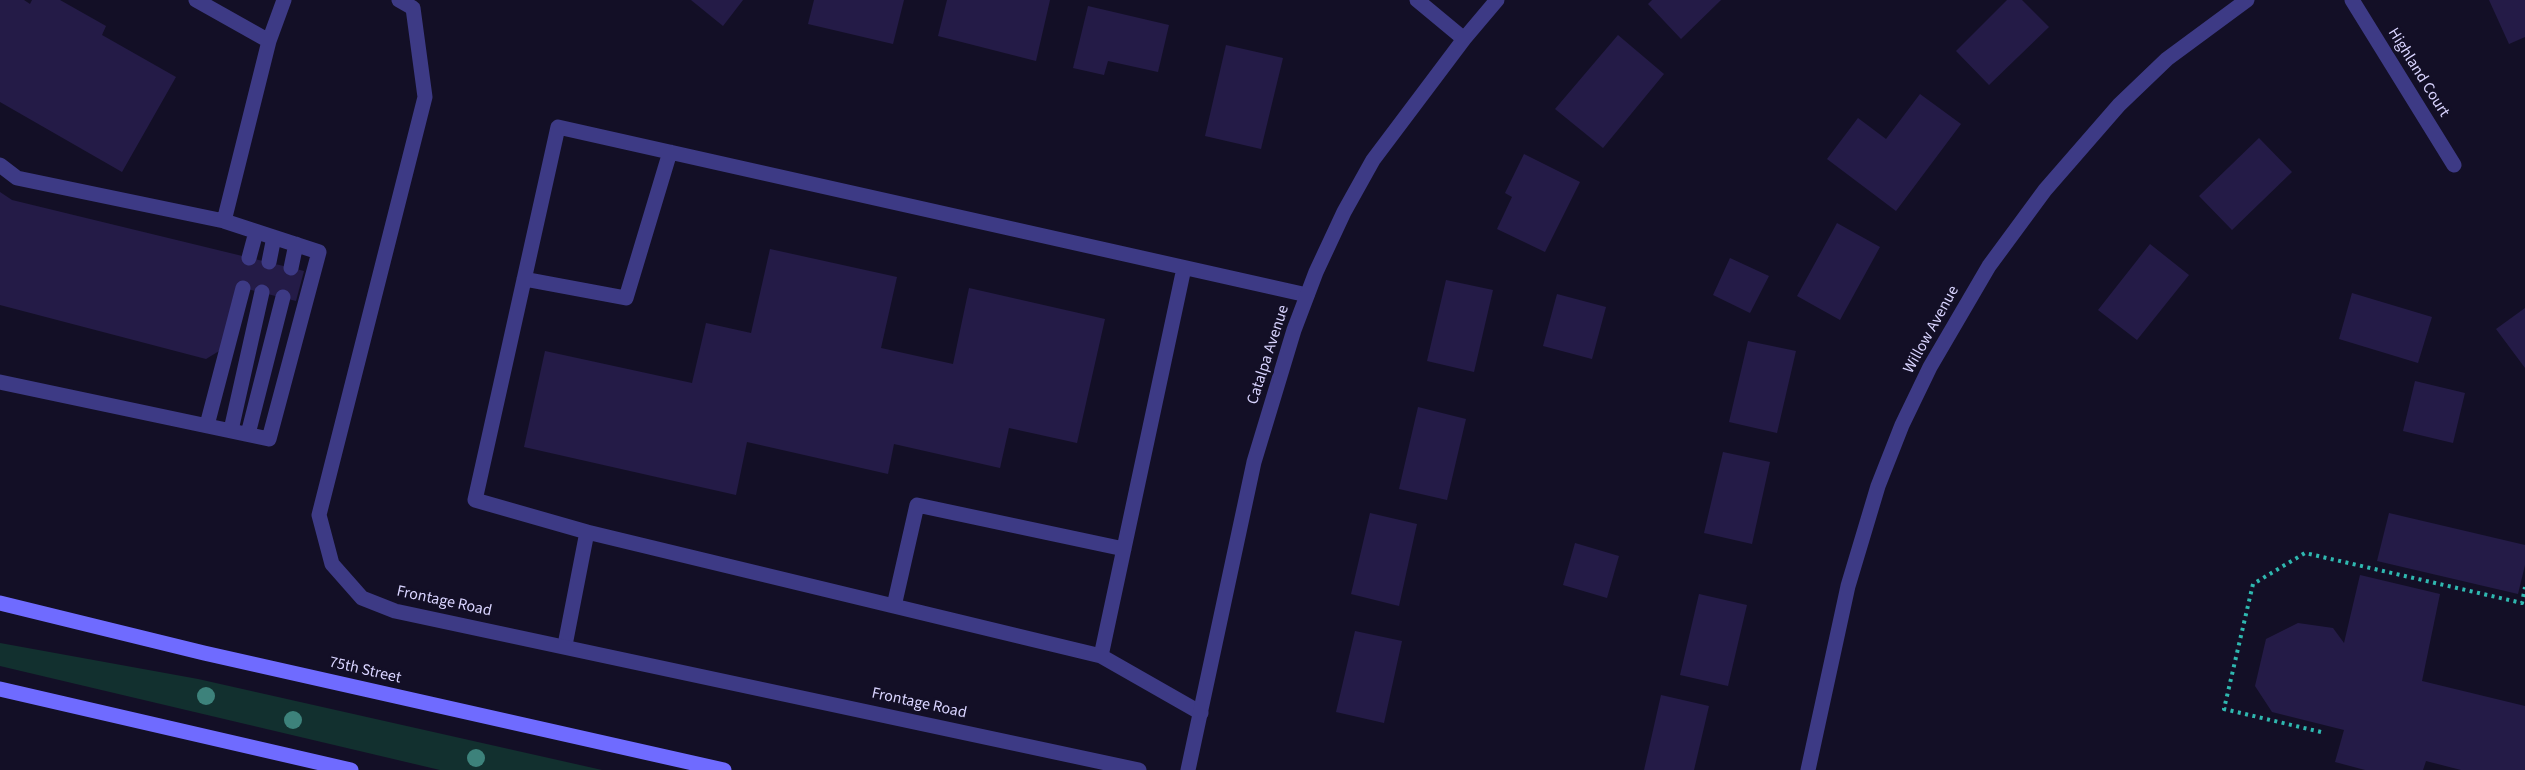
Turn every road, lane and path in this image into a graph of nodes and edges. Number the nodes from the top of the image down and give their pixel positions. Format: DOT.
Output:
graph roads {
  1 [pos="196,0"];
  2 [pos="284,0"];
  3 [pos="399,0"];
  4 [pos="1417,0"];
  5 [pos="1497,0"];
  6 [pos="2247,0"];
  7 [pos="2352,0"];
  8 [pos="1464,39"];
  9 [pos="269,41"];
  10 [pos="670,153"];
  11 [pos="0,165"];
  12 [pos="2454,165"];
  13 [pos="224,221"];
  14 [pos="256,232"];
  15 [pos="274,237"];
  16 [pos="296,244"];
  17 [pos="249,258"];
  18 [pos="269,262"];
  19 [pos="291,268"];
  20 [pos="1184,268"];
  21 [pos="524,279"];
  22 [pos="243,288"];
  23 [pos="262,292"];
  24 [pos="1307,295"];
  25 [pos="283,297"];
  26 [pos="0,382"];
  27 [pos="207,425"];
  28 [pos="231,430"];
  29 [pos="248,434"];
  30 [pos="587,532"];
  31 [pos="1124,549"];
  32 [pos="2525,587"];
  33 [pos="0,603"];
  34 [pos="894,606"];
  35 [pos="565,645"];
  36 [pos="1101,656"];
  37 [pos="0,689"];
  38 [pos="1201,713"];
  39 [pos="2321,732"];
  40 [pos="351,770"];
  41 [pos="724,770"];
  42 [pos="1139,770"];
  43 [pos="1188,770"];
  44 [pos="1808,770"];
  1 -- 9 [label="street"];
  2 -- 9 [label="street"];
  3 -- 35 [label="street, Frontage Road"];
  4 -- 8 [label="street"];
  5 -- 8 [label="street, Catalpa Avenue"];
  6 -- 44 [label="street, Willow Avenue"];
  7 -- 12 [label="street, Highland Court"];
  8 -- 24 [label="street, Catalpa Avenue"];
  9 -- 13 [label="street"];
  10 -- 20 [label="street"];
  10 -- 21 [label="street"];
  10 -- 21 [label="street"];
  11 -- 13 [label="street"];
  13 -- 14 [label="street"];
  14 -- 15 [label="street"];
  14 -- 17 [label="street"];
  15 -- 16 [label="street"];
  15 -- 18 [label="street"];
  16 -- 19 [label="street"];
  16 -- 29 [label="street"];
  20 -- 24 [label="street"];
  20 -- 31 [label="street"];
  21 -- 30 [label="street"];
  22 -- 27 [label="street"];
  23 -- 28 [label="street"];
  24 -- 38 [label="street, Catalpa Avenue"];
  25 -- 29 [label="street"];
  26 -- 27 [label="street"];
  27 -- 28 [label="street"];
  28 -- 29 [label="street"];
  30 -- 34 [label="street"];
  30 -- 35 [label="street"];
  31 -- 34 [label="street"];
  31 -- 36 [label="street"];
  32 -- 39 [label="path"];
  33 -- 41 [label="main road, 75th Street"];
  34 -- 36 [label="street"];
  35 -- 42 [label="street, Frontage Road"];
  36 -- 38 [label="street"];
  37 -- 40 [label="main road"];
  38 -- 43 [label="street, Catalpa Avenue"];
}
